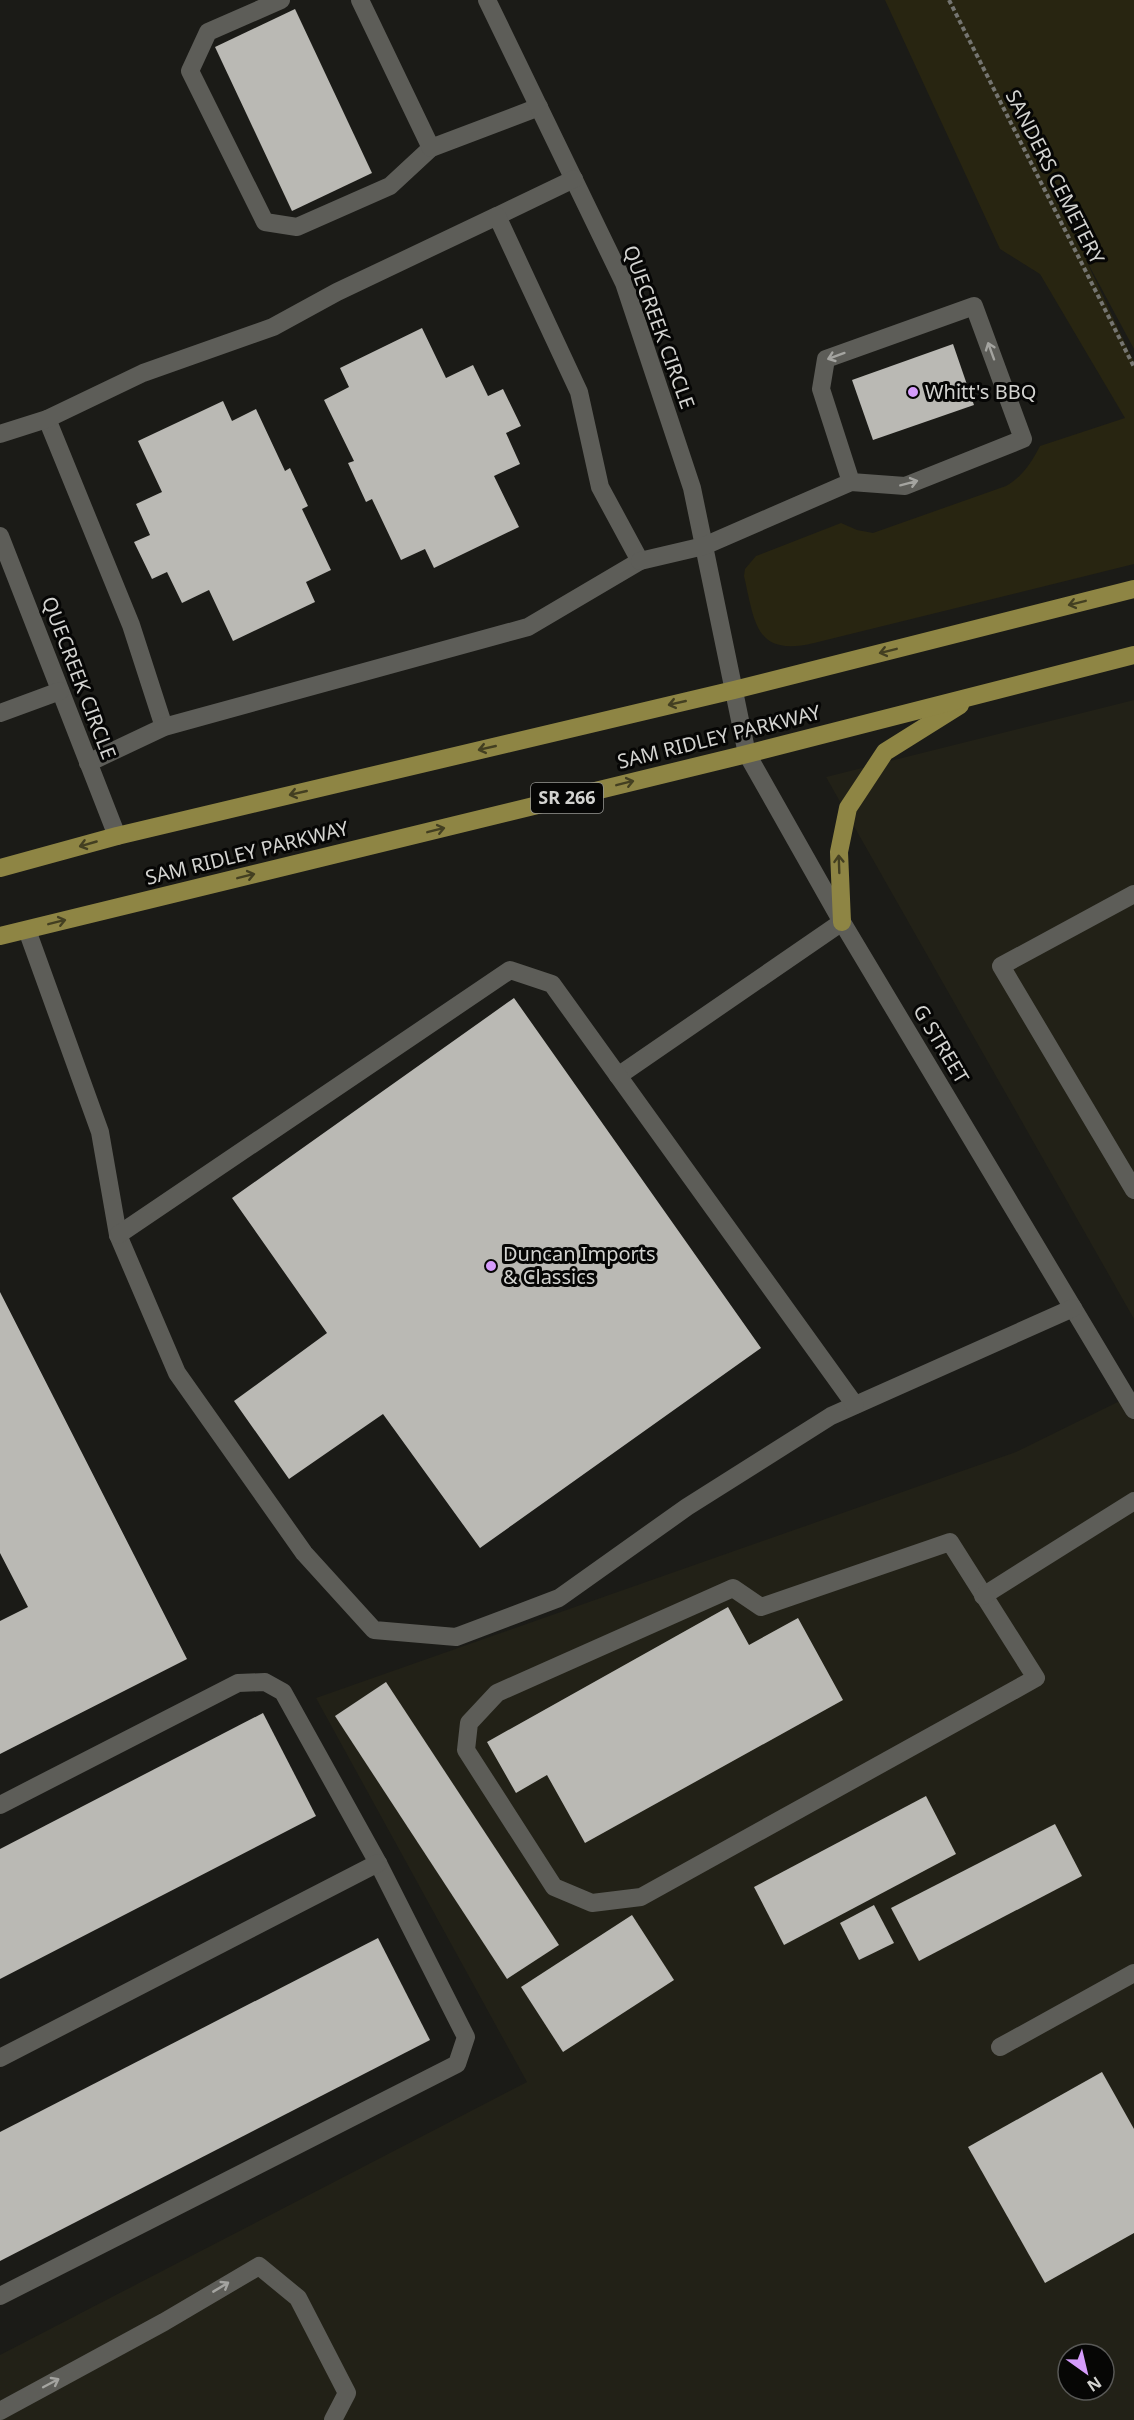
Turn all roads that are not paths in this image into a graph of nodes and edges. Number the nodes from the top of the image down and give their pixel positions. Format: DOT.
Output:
graph roads {
  1 [pos="281,0"];
  2 [pos="360,0"];
  3 [pos="487,0"];
  4 [pos="539,107"];
  5 [pos="431,148"];
  6 [pos="574,179"];
  7 [pos="497,216"];
  8 [pos="47,419"];
  9 [pos="0,434"];
  10 [pos="851,482"];
  11 [pos="0,536"];
  12 [pos="704,546"];
  13 [pos="640,561"];
  14 [pos="1134,589"];
  15 [pos="1134,655"];
  16 [pos="734,690"];
  17 [pos="60,691"];
  18 [pos="976,695"];
  19 [pos="0,713"];
  20 [pos="164,727"];
  21 [pos="747,754"];
  22 [pos="88,763"];
  23 [pos="117,836"];
  24 [pos="0,868"];
  25 [pos="1134,894"];
  26 [pos="842,922"];
  27 [pos="27,930"];
  28 [pos="0,936"];
  29 [pos="618,1076"];
  30 [pos="1134,1190"];
  31 [pos="118,1236"];
  32 [pos="1073,1308"];
  33 [pos="855,1405"];
  34 [pos="1134,1410"];
  35 [pos="1134,1501"];
  36 [pos="983,1596"];
  37 [pos="0,1806"];
  38 [pos="378,1863"];
  39 [pos="1134,1973"];
  40 [pos="1000,2048"];
  41 [pos="0,2058"];
  42 [pos="0,2296"];
  43 [pos="0,2411"];
  44 [pos="333,2420"];
  1 -- 5 [label="street"];
  2 -- 5 [label="street"];
  3 -- 4 [label="street, QUECREEK CIRCLE"];
  4 -- 5 [label="street"];
  4 -- 6 [label="street, QUECREEK CIRCLE"];
  6 -- 7 [label="street"];
  6 -- 12 [label="street, QUECREEK CIRCLE"];
  7 -- 8 [label="street"];
  7 -- 13 [label="street"];
  8 -- 9 [label="street"];
  8 -- 20 [label="street"];
  10 -- 10 [label="street, one-way"];
  10 -- 12 [label="street"];
  11 -- 17 [label="street, QUECREEK CIRCLE"];
  12 -- 13 [label="street"];
  12 -- 16 [label="street, QUECREEK CIRCLE"];
  13 -- 20 [label="street"];
  14 -- 16 [label="main road, one-way"];
  15 -- 18 [label="main road, SAM RIDLEY PARKWAY / SR 266"];
  16 -- 21 [label="street, G STREET"];
  16 -- 23 [label="main road, one-way"];
  17 -- 19 [label="street"];
  17 -- 22 [label="street, QUECREEK CIRCLE"];
  18 -- 21 [label="main road, SAM RIDLEY PARKWAY / SR 266"];
  26 -- 18 [label="main road, one-way"];
  20 -- 22 [label="street"];
  21 -- 26 [label="street, G STREET"];
  27 -- 21 [label="main road, SAM RIDLEY PARKWAY / SR 266, one-way"];
  22 -- 23 [label="street, QUECREEK CIRCLE"];
  23 -- 24 [label="main road, one-way"];
  25 -- 30 [label="street"];
  26 -- 29 [label="street"];
  26 -- 32 [label="street, G STREET"];
  27 -- 28 [label="main road, SAM RIDLEY PARKWAY / SR 266"];
  27 -- 31 [label="street"];
  29 -- 31 [label="street"];
  29 -- 33 [label="street"];
  31 -- 33 [label="street"];
  32 -- 33 [label="street"];
  32 -- 34 [label="street, G STREET"];
  35 -- 36 [label="street"];
  36 -- 36 [label="street"];
  37 -- 38 [label="street"];
  38 -- 41 [label="street"];
  38 -- 42 [label="street"];
  39 -- 40 [label="street"];
  43 -- 44 [label="street, one-way"];
}
